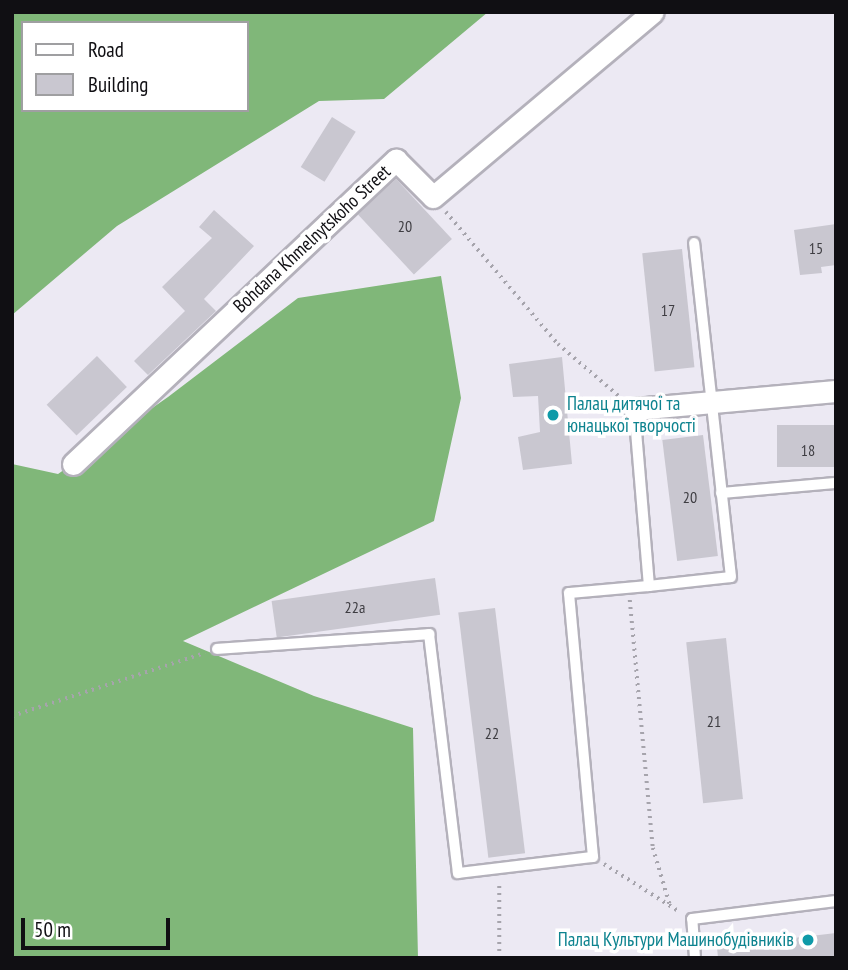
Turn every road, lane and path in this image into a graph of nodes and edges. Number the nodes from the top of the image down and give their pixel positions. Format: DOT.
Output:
graph roads {
  1 [pos="653,12"];
  2 [pos="433,197"];
  3 [pos="694,243"];
  4 [pos="836,391"];
  5 [pos="710,402"];
  6 [pos="634,409"];
  7 [pos="73,464"];
  8 [pos="836,483"];
  9 [pos="721,493"];
  10 [pos="649,586"];
  11 [pos="629,588"];
  12 [pos="217,649"];
  13 [pos="12,716"];
  14 [pos="593,857"];
  15 [pos="499,868"];
  16 [pos="836,901"];
  17 [pos="670,905"];
  18 [pos="692,919"];
  19 [pos="499,958"];
  20 [pos="695,958"];
  1 -- 2 [label="street"];
  2 -- 6 [label="path"];
  2 -- 7 [label="street, Bohdana Khmelnytskoho Street"];
  3 -- 5 [label="lane"];
  4 -- 5 [label="street"];
  5 -- 6 [label="street"];
  5 -- 9 [label="lane"];
  6 -- 10 [label="lane"];
  8 -- 9 [label="lane"];
  9 -- 10 [label="lane"];
  10 -- 11 [label="lane"];
  11 -- 14 [label="lane"];
  11 -- 17 [label="path"];
  12 -- 13 [label="path"];
  12 -- 15 [label="lane"];
  14 -- 15 [label="lane"];
  14 -- 17 [label="path"];
  15 -- 19 [label="path"];
  16 -- 18 [label="lane"];
  17 -- 18 [label="path"];
  18 -- 20 [label="lane"];
}
